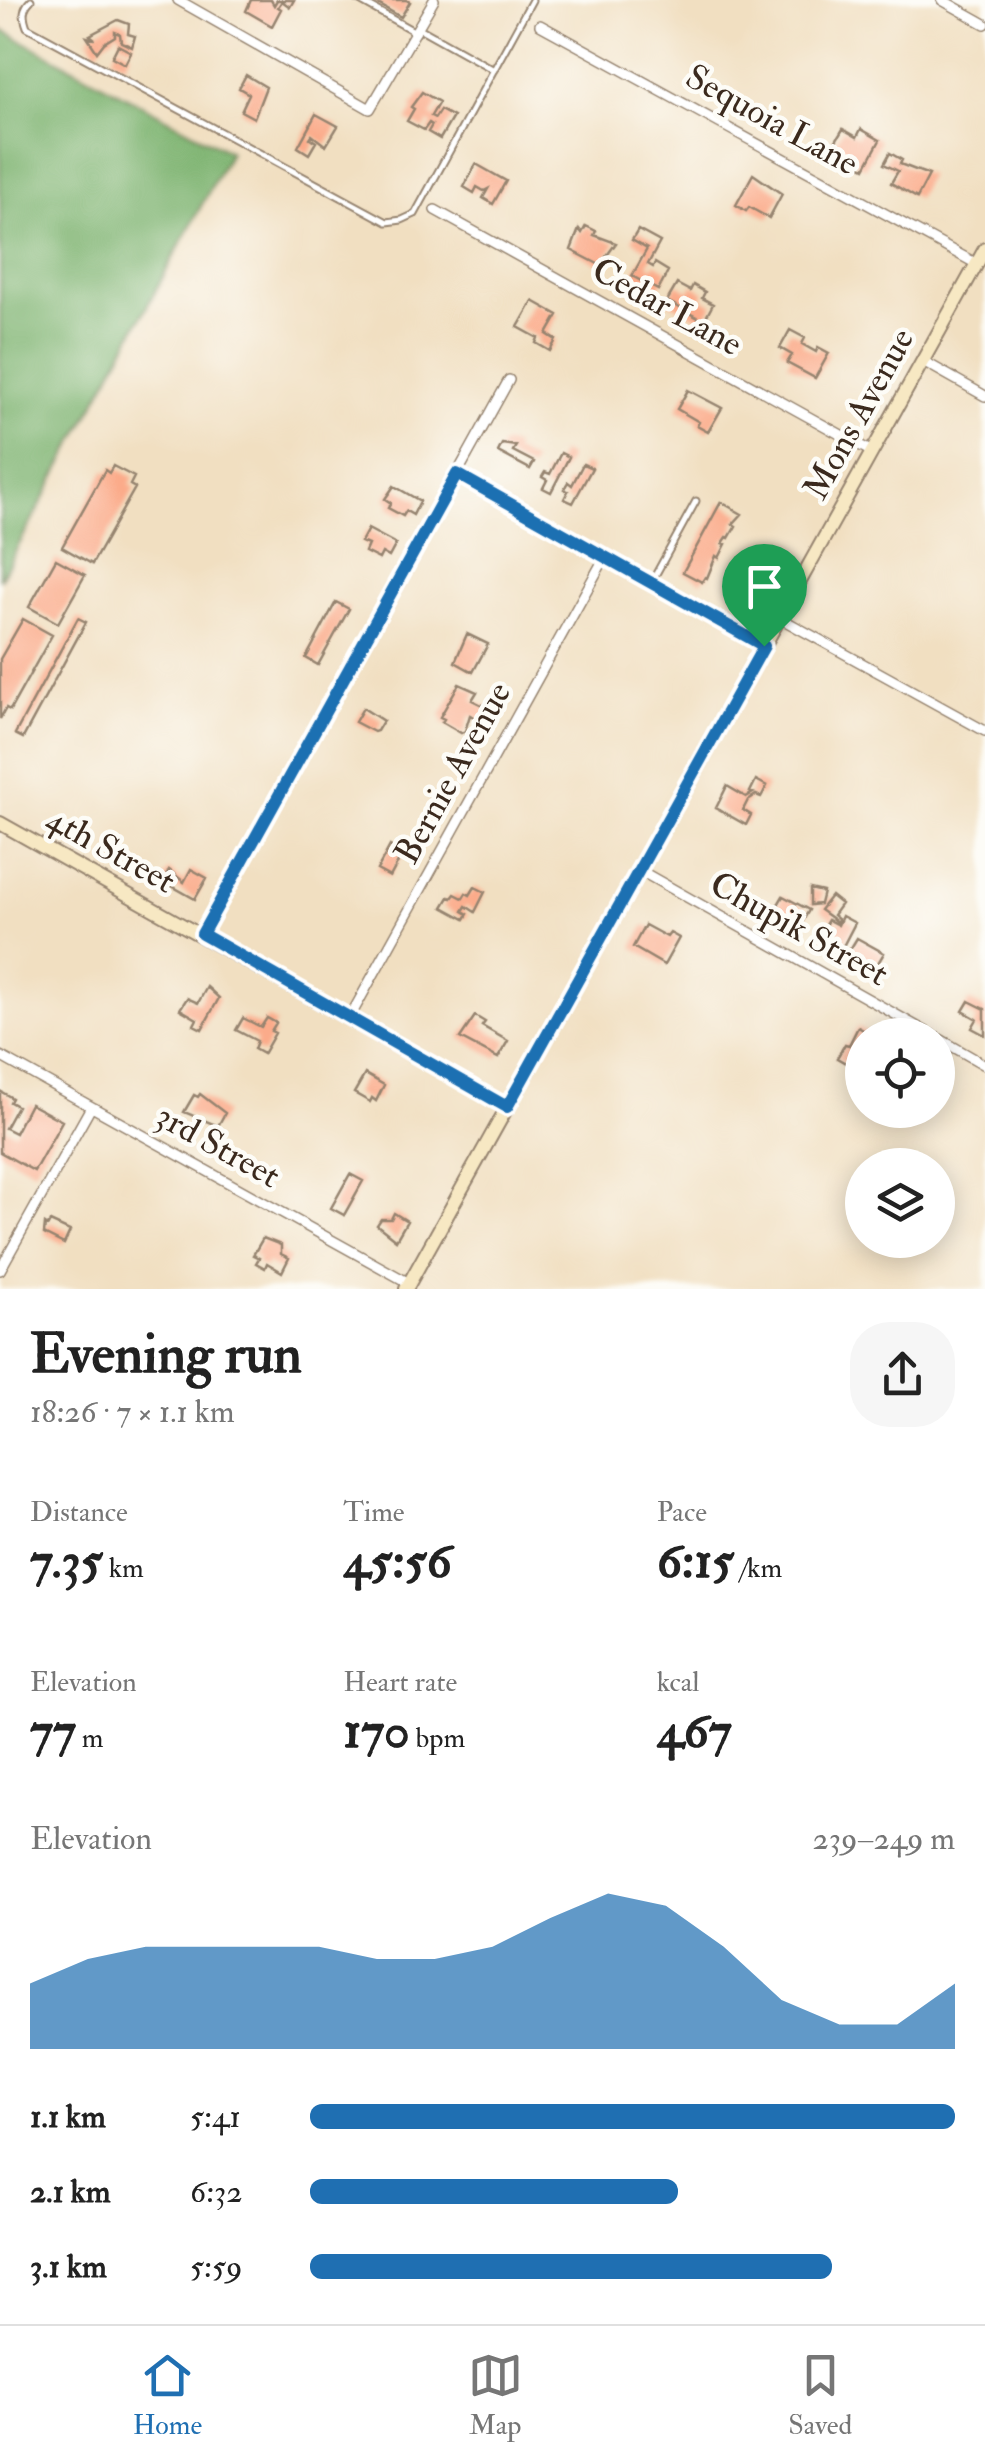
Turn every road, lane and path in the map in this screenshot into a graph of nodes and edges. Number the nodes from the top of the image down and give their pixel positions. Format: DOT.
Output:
graph roads {
  1 [pos="31,0"];
  2 [pos="178,0"];
  3 [pos="358,0"];
  4 [pos="434,0"];
  5 [pos="532,0"];
  6 [pos="942,0"];
  7 [pos="985,24"];
  8 [pos="540,25"];
  9 [pos="418,30"];
  10 [pos="494,70"];
  11 [pos="435,210"];
  12 [pos="985,250"];
  13 [pos="977,264"];
  14 [pos="922,362"];
  15 [pos="509,380"];
  16 [pos="985,396"];
  17 [pos="872,452"];
  18 [pos="457,474"];
  19 [pos="696,501"];
  20 [pos="605,556"];
  21 [pos="652,583"];
  22 [pos="780,618"];
  23 [pos="764,646"];
  24 [pos="985,731"];
  25 [pos="0,823"];
  26 [pos="639,870"];
  27 [pos="202,934"];
  28 [pos="350,1017"];
  29 [pos="903,1018"];
  30 [pos="955,1047"];
  31 [pos="0,1056"];
  32 [pos="985,1064"];
  33 [pos="90,1107"];
  34 [pos="507,1107"];
  35 [pos="0,1270"];
  36 [pos="408,1286"];
  1 -- 10 [label="lane"];
  2 -- 9 [label="street"];
  3 -- 9 [label="lane"];
  4 -- 9 [label="street"];
  5 -- 10 [label="lane"];
  6 -- 7 [label="street"];
  8 -- 13 [label="street, Sequoia Lane"];
  9 -- 10 [label="lane"];
  11 -- 17 [label="street, Cedar Lane"];
  12 -- 13 [label="street, Mons Avenue"];
  13 -- 14 [label="street, Mons Avenue"];
  14 -- 16 [label="street"];
  14 -- 17 [label="street, Mons Avenue"];
  15 -- 18 [label="street"];
  17 -- 22 [label="street, Mons Avenue"];
  18 -- 20 [label="street"];
  18 -- 27 [label="street"];
  19 -- 21 [label="lane"];
  20 -- 21 [label="street"];
  20 -- 28 [label="street, Bernie Avenue"];
  21 -- 23 [label="street"];
  22 -- 23 [label="street, Mons Avenue"];
  22 -- 24 [label="street"];
  23 -- 26 [label="street, Mons Avenue"];
  25 -- 27 [label="street, 4th Street"];
  26 -- 29 [label="street, Chupik Street"];
  26 -- 34 [label="street, Mons Avenue"];
  27 -- 28 [label="street, 4th Street"];
  28 -- 34 [label="street, 4th Street"];
  30 -- 32 [label="street, Chupik Street"];
  31 -- 33 [label="street, 3rd Street"];
  33 -- 35 [label="street"];
  33 -- 36 [label="street, 3rd Street"];
  34 -- 36 [label="street, Mons Avenue"];
}
